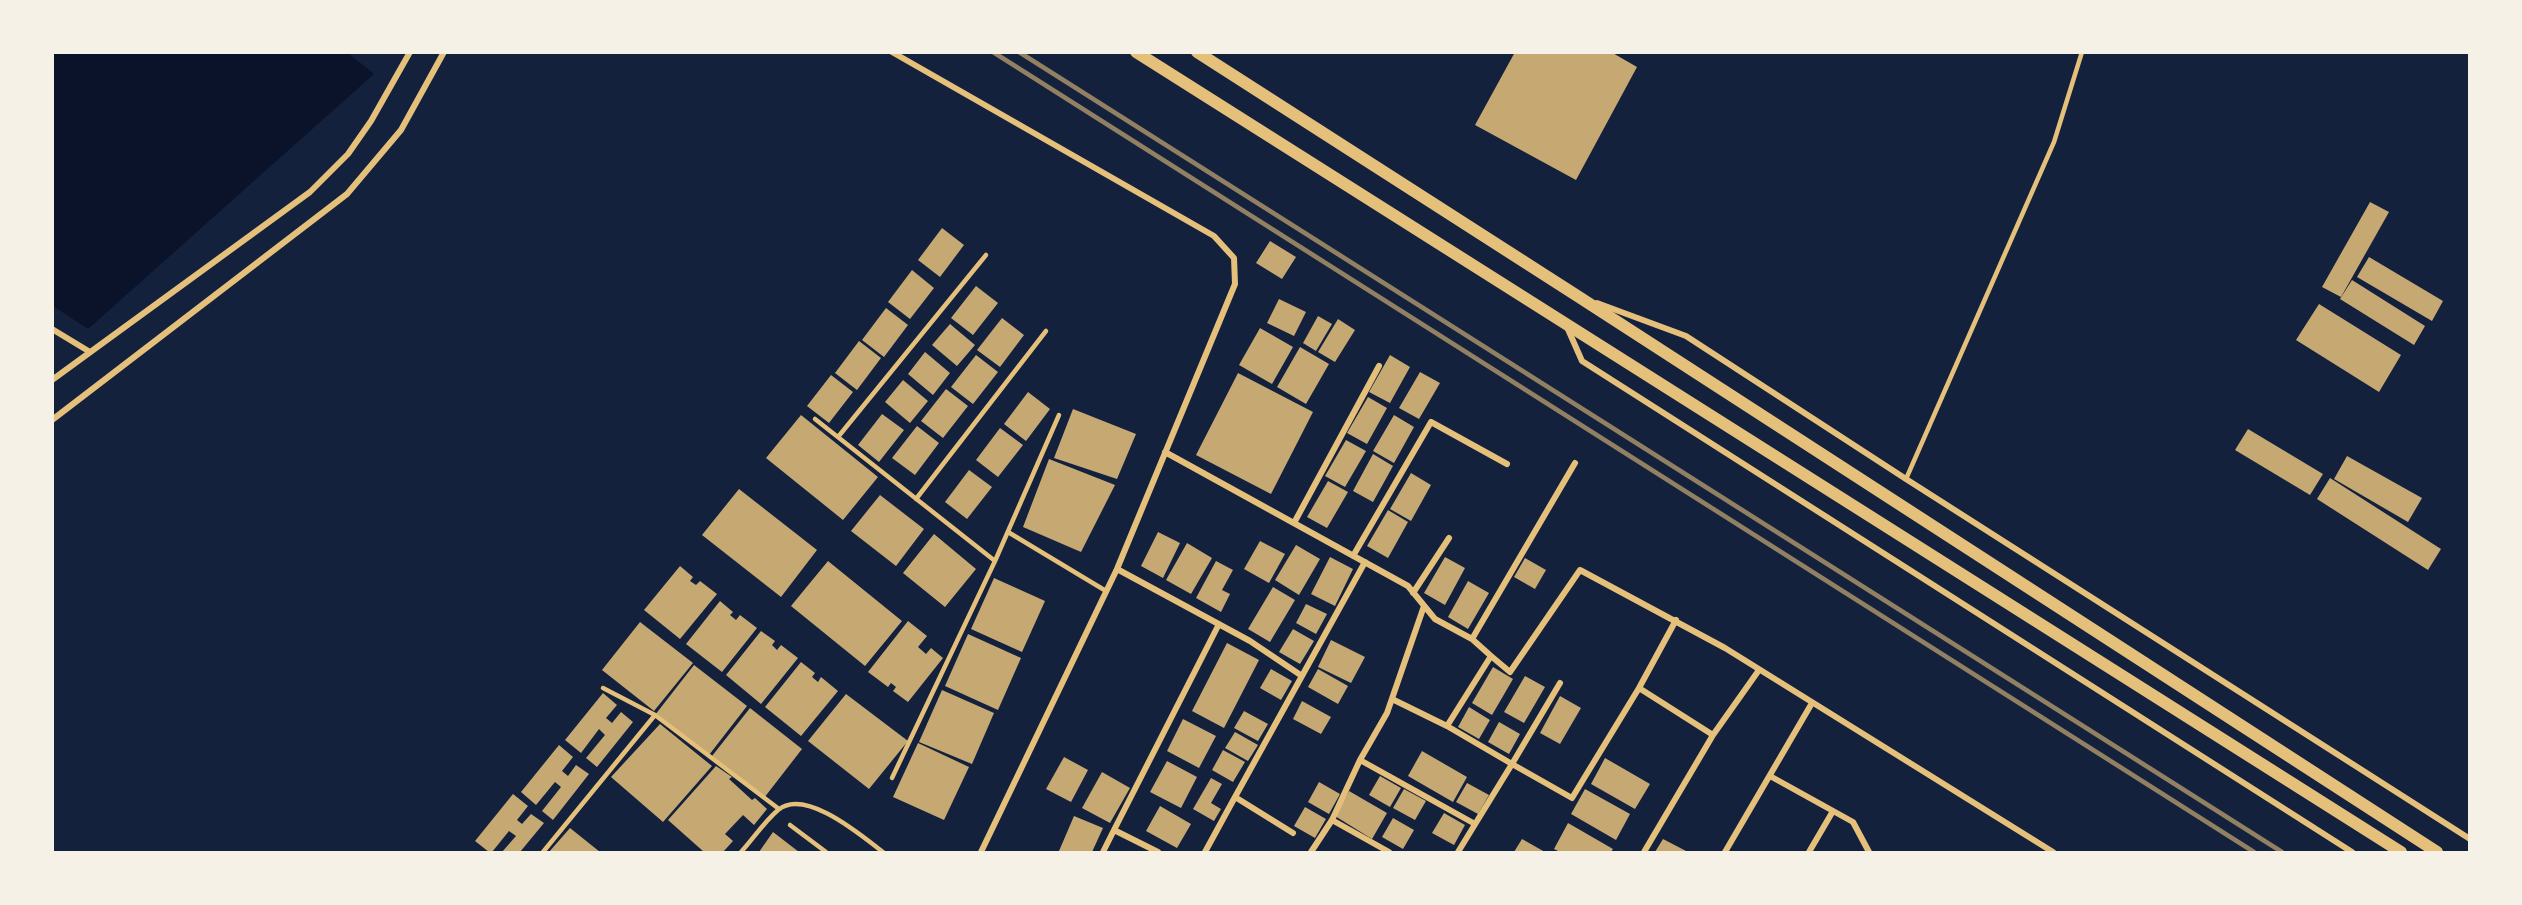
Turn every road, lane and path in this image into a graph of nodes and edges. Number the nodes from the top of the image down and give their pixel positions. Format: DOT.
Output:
graph roads {
  1 [pos="410,52"];
  2 [pos="444,52"];
  3 [pos="892,52"];
  4 [pos="1136,52"];
  5 [pos="1197,52"];
  6 [pos="2082,52"];
  7 [pos="986,255"];
  8 [pos="1579,297"];
  9 [pos="1567,326"];
  10 [pos="52,329"];
  11 [pos="1046,331"];
  12 [pos="90,352"];
  13 [pos="1379,366"];
  14 [pos="52,380"];
  15 [pos="1059,415"];
  16 [pos="815,419"];
  17 [pos="52,420"];
  18 [pos="838,437"];
  19 [pos="1165,452"];
  20 [pos="1575,463"];
  21 [pos="1506,464"];
  22 [pos="1906,479"];
  23 [pos="916,498"];
  24 [pos="1294,523"];
  25 [pos="1008,532"];
  26 [pos="1449,538"];
  27 [pos="1353,556"];
  28 [pos="995,561"];
  29 [pos="1365,562"];
  30 [pos="1117,569"];
  31 [pos="1107,591"];
  32 [pos="1413,593"];
  33 [pos="1424,606"];
  34 [pos="1676,620"];
  35 [pos="1219,624"];
  36 [pos="1472,639"];
  37 [pos="1491,656"];
  38 [pos="1759,670"];
  39 [pos="1302,676"];
  40 [pos="1560,683"];
  41 [pos="603,688"];
  42 [pos="1639,688"];
  43 [pos="1392,699"];
  44 [pos="1812,703"];
  45 [pos="655,715"];
  46 [pos="1448,726"];
  47 [pos="1713,735"];
  48 [pos="1360,760"];
  49 [pos="1512,764"];
  50 [pos="1770,776"];
  51 [pos="892,778"];
  52 [pos="1235,797"];
  53 [pos="779,809"];
  54 [pos="1833,811"];
  55 [pos="1332,820"];
  56 [pos="1475,824"];
  57 [pos="790,825"];
  58 [pos="1114,830"];
  59 [pos="1293,833"];
  60 [pos="2469,839"];
  61 [pos="1460,850"];
  62 [pos="543,852"];
  63 [pos="741,852"];
  64 [pos="826,852"];
  65 [pos="883,852"];
  66 [pos="981,852"];
  67 [pos="1103,852"];
  68 [pos="1158,852"];
  69 [pos="1205,852"];
  70 [pos="1311,852"];
  71 [pos="1389,852"];
  72 [pos="1468,852"];
  73 [pos="1644,852"];
  74 [pos="1725,852"];
  75 [pos="1809,852"];
  76 [pos="1869,852"];
  77 [pos="2053,852"];
  78 [pos="2352,852"];
  79 [pos="2401,852"];
  80 [pos="2437,852"];
  1 -- 12 [label="street"];
  2 -- 17 [label="street"];
  3 -- 19 [label="street"];
  4 -- 9 [label="main road"];
  5 -- 8 [label="main road"];
  6 -- 22 [label="lane"];
  7 -- 18 [label="lane"];
  8 -- 22 [label="street"];
  8 -- 80 [label="main road"];
  9 -- 78 [label="street"];
  9 -- 79 [label="main road"];
  10 -- 12 [label="street"];
  11 -- 23 [label="lane"];
  12 -- 14 [label="street"];
  13 -- 24 [label="street"];
  15 -- 25 [label="lane"];
  16 -- 18 [label="lane"];
  18 -- 23 [label="lane"];
  19 -- 24 [label="street"];
  19 -- 30 [label="street"];
  20 -- 36 [label="street"];
  21 -- 27 [label="street"];
  22 -- 60 [label="street"];
  23 -- 28 [label="lane"];
  24 -- 27 [label="street"];
  25 -- 28 [label="lane"];
  25 -- 31 [label="lane"];
  26 -- 32 [label="street"];
  27 -- 29 [label="street"];
  28 -- 51 [label="lane"];
  29 -- 32 [label="street"];
  29 -- 39 [label="street"];
  30 -- 31 [label="street"];
  30 -- 35 [label="street"];
  31 -- 66 [label="street"];
  32 -- 33 [label="street"];
  33 -- 36 [label="street"];
  33 -- 43 [label="street"];
  34 -- 37 [label="street"];
  34 -- 38 [label="street"];
  34 -- 42 [label="street"];
  35 -- 39 [label="street"];
  35 -- 58 [label="street"];
  36 -- 37 [label="street"];
  37 -- 46 [label="street"];
  38 -- 44 [label="street"];
  38 -- 47 [label="street"];
  39 -- 52 [label="street"];
  40 -- 49 [label="street"];
  41 -- 45 [label="lane"];
  42 -- 47 [label="street"];
  42 -- 49 [label="street"];
  43 -- 46 [label="street"];
  43 -- 48 [label="street"];
  44 -- 50 [label="street"];
  44 -- 77 [label="street"];
  45 -- 53 [label="lane"];
  45 -- 62 [label="lane"];
  46 -- 49 [label="street"];
  47 -- 73 [label="street"];
  48 -- 55 [label="street"];
  48 -- 56 [label="street"];
  49 -- 56 [label="street"];
  50 -- 54 [label="street"];
  50 -- 74 [label="street"];
  52 -- 59 [label="street"];
  52 -- 69 [label="street"];
  53 -- 63 [label="lane"];
  53 -- 65 [label="lane"];
  54 -- 75 [label="street"];
  54 -- 76 [label="street"];
  55 -- 70 [label="street"];
  55 -- 71 [label="street"];
  56 -- 61 [label="street"];
  57 -- 64 [label="lane"];
  58 -- 67 [label="street"];
  58 -- 68 [label="street"];
  61 -- 72 [label="street"];
}
